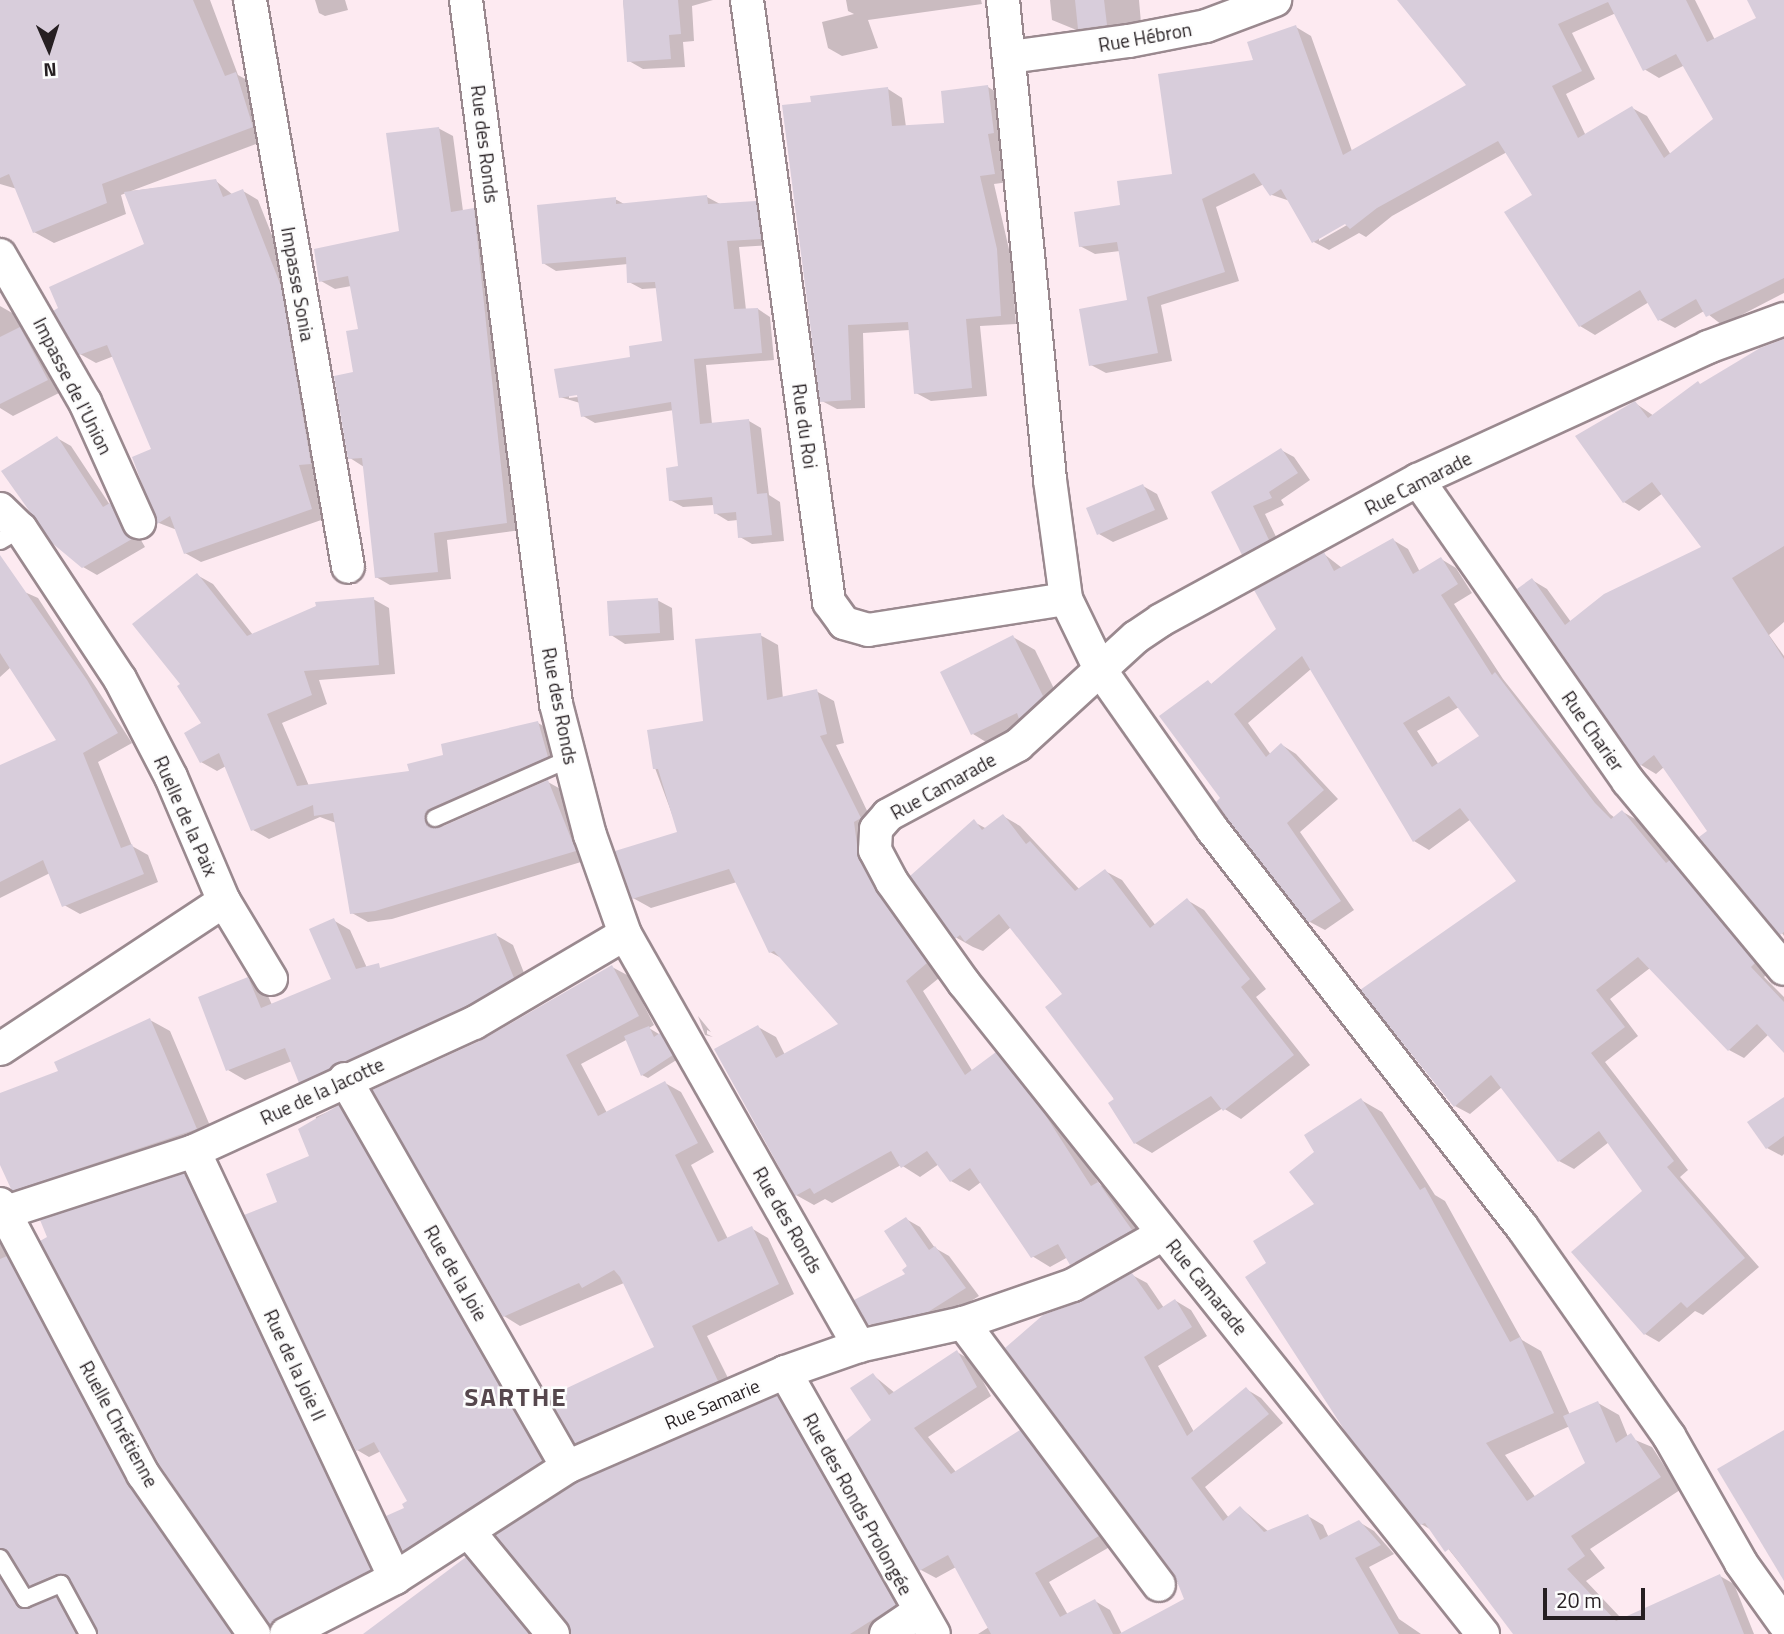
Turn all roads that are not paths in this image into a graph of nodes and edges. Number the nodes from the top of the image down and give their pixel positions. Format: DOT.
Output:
graph roads {
  1 [pos="250,0"];
  2 [pos="466,0"];
  3 [pos="747,0"];
  4 [pos="1003,0"];
  5 [pos="1275,0"];
  6 [pos="1010,57"];
  7 [pos="0,255"];
  8 [pos="1784,319"];
  9 [pos="1418,480"];
  10 [pos="139,522"];
  11 [pos="7,527"];
  12 [pos="348,567"];
  13 [pos="1066,599"];
  14 [pos="1101,671"];
  15 [pos="569,759"];
  16 [pos="435,818"];
  17 [pos="224,901"];
  18 [pos="625,934"];
  19 [pos="1784,969"];
  20 [pos="271,979"];
  21 [pos="0,1049"];
  22 [pos="345,1079"];
  23 [pos="194,1151"];
  24 [pos="1,1210"];
  25 [pos="1163,1234"];
  26 [pos="963,1323"];
  27 [pos="859,1346"];
  28 [pos="785,1372"];
  29 [pos="567,1467"];
  30 [pos="469,1532"];
  31 [pos="0,1558"];
  32 [pos="396,1578"];
  33 [pos="1159,1585"];
  34 [pos="926,1623"];
  35 [pos="1784,1623"];
  36 [pos="88,1634"];
  37 [pos="254,1634"];
  38 [pos="286,1634"];
  39 [pos="554,1634"];
  40 [pos="886,1634"];
  41 [pos="1483,1634"];
  1 -- 12 [label="street, Impasse Sonia"];
  2 -- 15 [label="street, Rue des Ronds"];
  3 -- 13 [label="street, Rue du Roi"];
  4 -- 6 [label="street"];
  5 -- 6 [label="street, Rue Hébron"];
  6 -- 13 [label="street"];
  7 -- 10 [label="street, Impasse de l'Union"];
  8 -- 9 [label="street, Rue Camarade"];
  9 -- 14 [label="street, Rue Camarade"];
  9 -- 19 [label="street, Rue Charier"];
  11 -- 17 [label="street, Ruelle de la Paix"];
  13 -- 14 [label="street"];
  14 -- 25 [label="street, Rue Camarade"];
  14 -- 35 [label="street"];
  15 -- 16 [label="lane"];
  15 -- 18 [label="street, Rue des Ronds"];
  17 -- 20 [label="street"];
  17 -- 21 [label="street, Ruelle de la Paix"];
  18 -- 22 [label="street, Rue de la Jacotte"];
  18 -- 27 [label="street, Rue des Ronds"];
  22 -- 23 [label="street, Rue de la Jacotte"];
  22 -- 29 [label="street, Rue de la Joie"];
  23 -- 24 [label="street, Rue de la Jacotte"];
  23 -- 32 [label="street, Rue de la Joie II"];
  24 -- 37 [label="street, Ruelle Chrétienne"];
  25 -- 26 [label="street, Rue Samarie"];
  25 -- 41 [label="street, Rue Camarade"];
  26 -- 27 [label="street, Rue Samarie"];
  26 -- 33 [label="street"];
  27 -- 28 [label="street, Rue Samarie"];
  28 -- 29 [label="street, Rue Samarie"];
  28 -- 34 [label="street, Rue des Ronds Prolongée"];
  29 -- 30 [label="street, Rue Samarie"];
  30 -- 32 [label="street, Rue Samarie"];
  30 -- 39 [label="street"];
  31 -- 36 [label="lane"];
  32 -- 38 [label="street, Rue Samarie"];
  34 -- 40 [label="street"];
}
